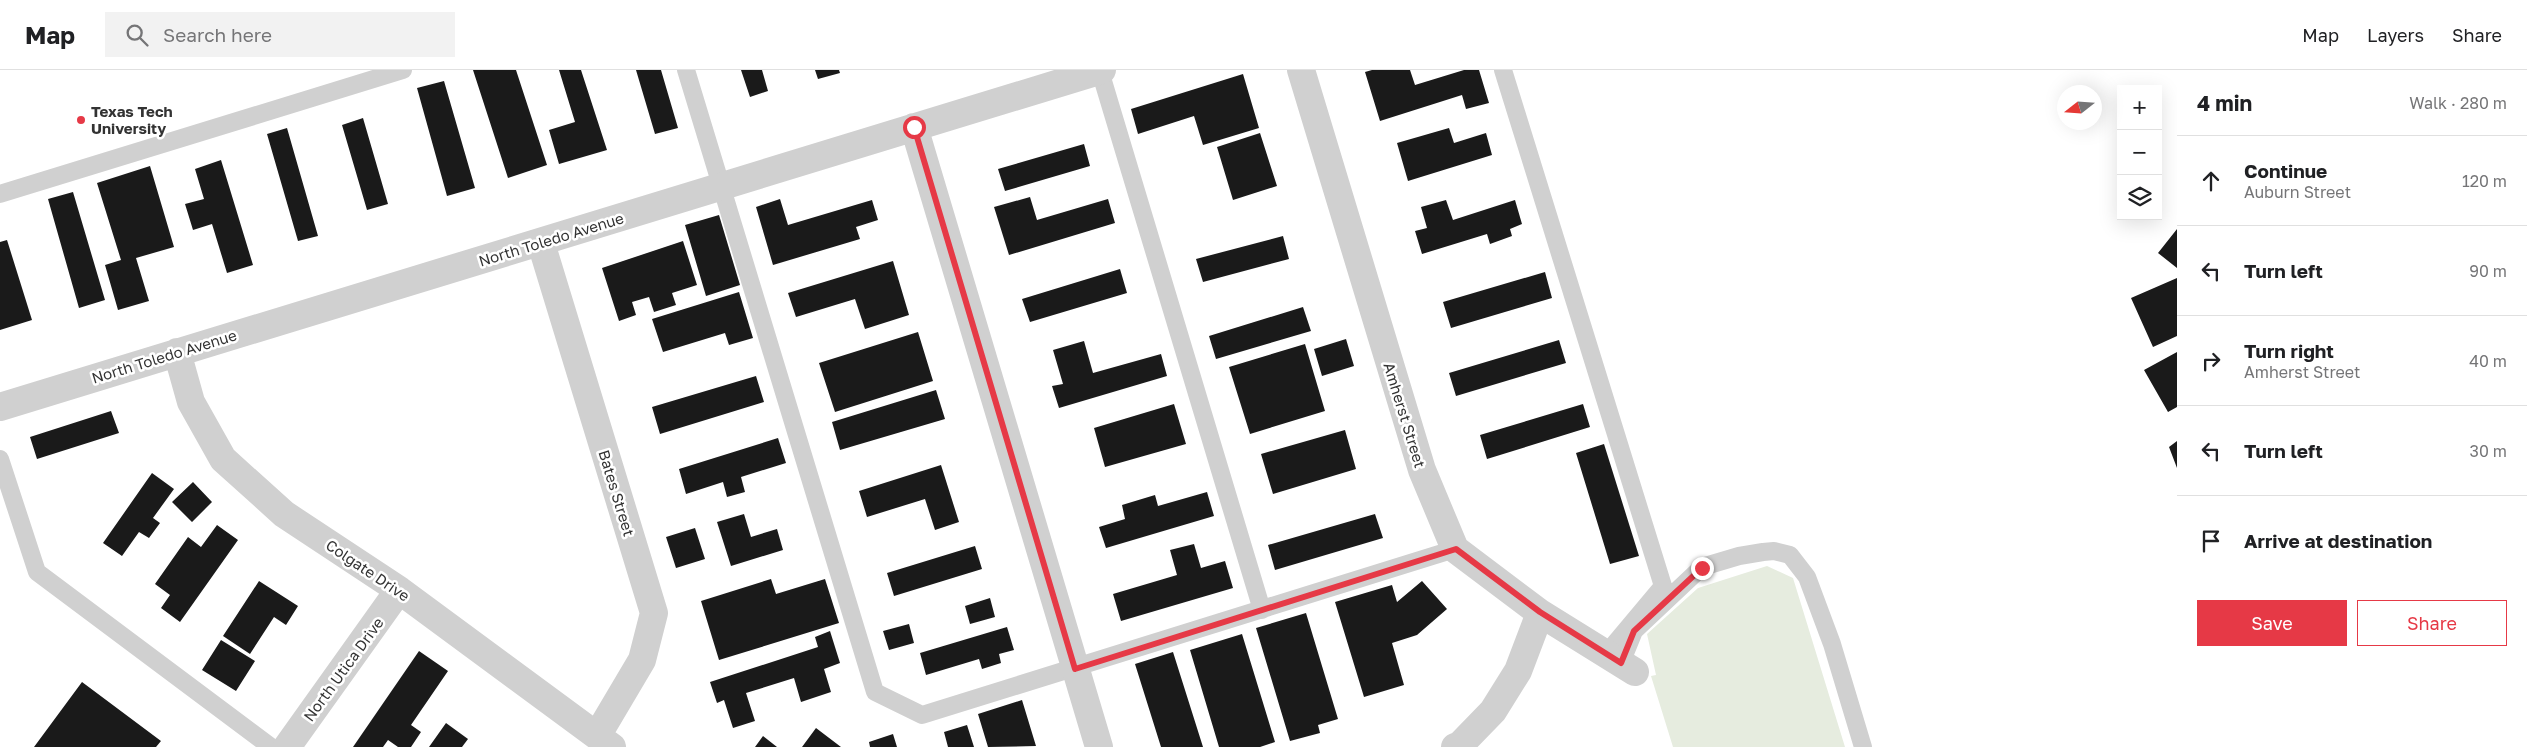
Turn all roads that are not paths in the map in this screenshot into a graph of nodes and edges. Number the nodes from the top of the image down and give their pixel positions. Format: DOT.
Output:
graph roads {
  1 [pos="403,70"];
  2 [pos="686,70"];
  3 [pos="1101,70"];
  4 [pos="1301,70"];
  5 [pos="1503,70"];
  6 [pos="914,127"];
  7 [pos="721,186"];
  8 [pos="0,194"];
  9 [pos="541,243"];
  10 [pos="177,352"];
  11 [pos="0,407"];
  12 [pos="0,459"];
  13 [pos="1456,549"];
  14 [pos="399,590"];
  15 [pos="1262,610"];
  16 [pos="1540,612"];
  17 [pos="1620,663"];
  18 [pos="1075,669"];
  19 [pos="605,741"];
  20 [pos="271,747"];
  21 [pos="286,747"];
  22 [pos="1099,747"];
  23 [pos="1455,747"];
  24 [pos="1863,747"];
  1 -- 8 [label="lane"];
  2 -- 7 [label="lane"];
  3 -- 6 [label="street, North Toledo Avenue"];
  3 -- 15 [label="lane"];
  4 -- 13 [label="street, Amherst Street"];
  5 -- 17 [label="lane"];
  6 -- 7 [label="street, North Toledo Avenue"];
  6 -- 18 [label="street"];
  7 -- 9 [label="street, North Toledo Avenue"];
  7 -- 18 [label="lane"];
  9 -- 10 [label="street, North Toledo Avenue"];
  9 -- 19 [label="street, Bates Street"];
  10 -- 11 [label="street, North Toledo Avenue"];
  10 -- 14 [label="street, Colgate Drive"];
  12 -- 20 [label="lane"];
  13 -- 15 [label="lane"];
  13 -- 16 [label="street, Amherst Street"];
  14 -- 19 [label="street, Colgate Drive"];
  14 -- 21 [label="street, North Utica Drive"];
  15 -- 18 [label="lane"];
  16 -- 17 [label="street, Amherst Street"];
  16 -- 23 [label="street"];
  17 -- 24 [label="lane"];
  18 -- 22 [label="street"];
}
